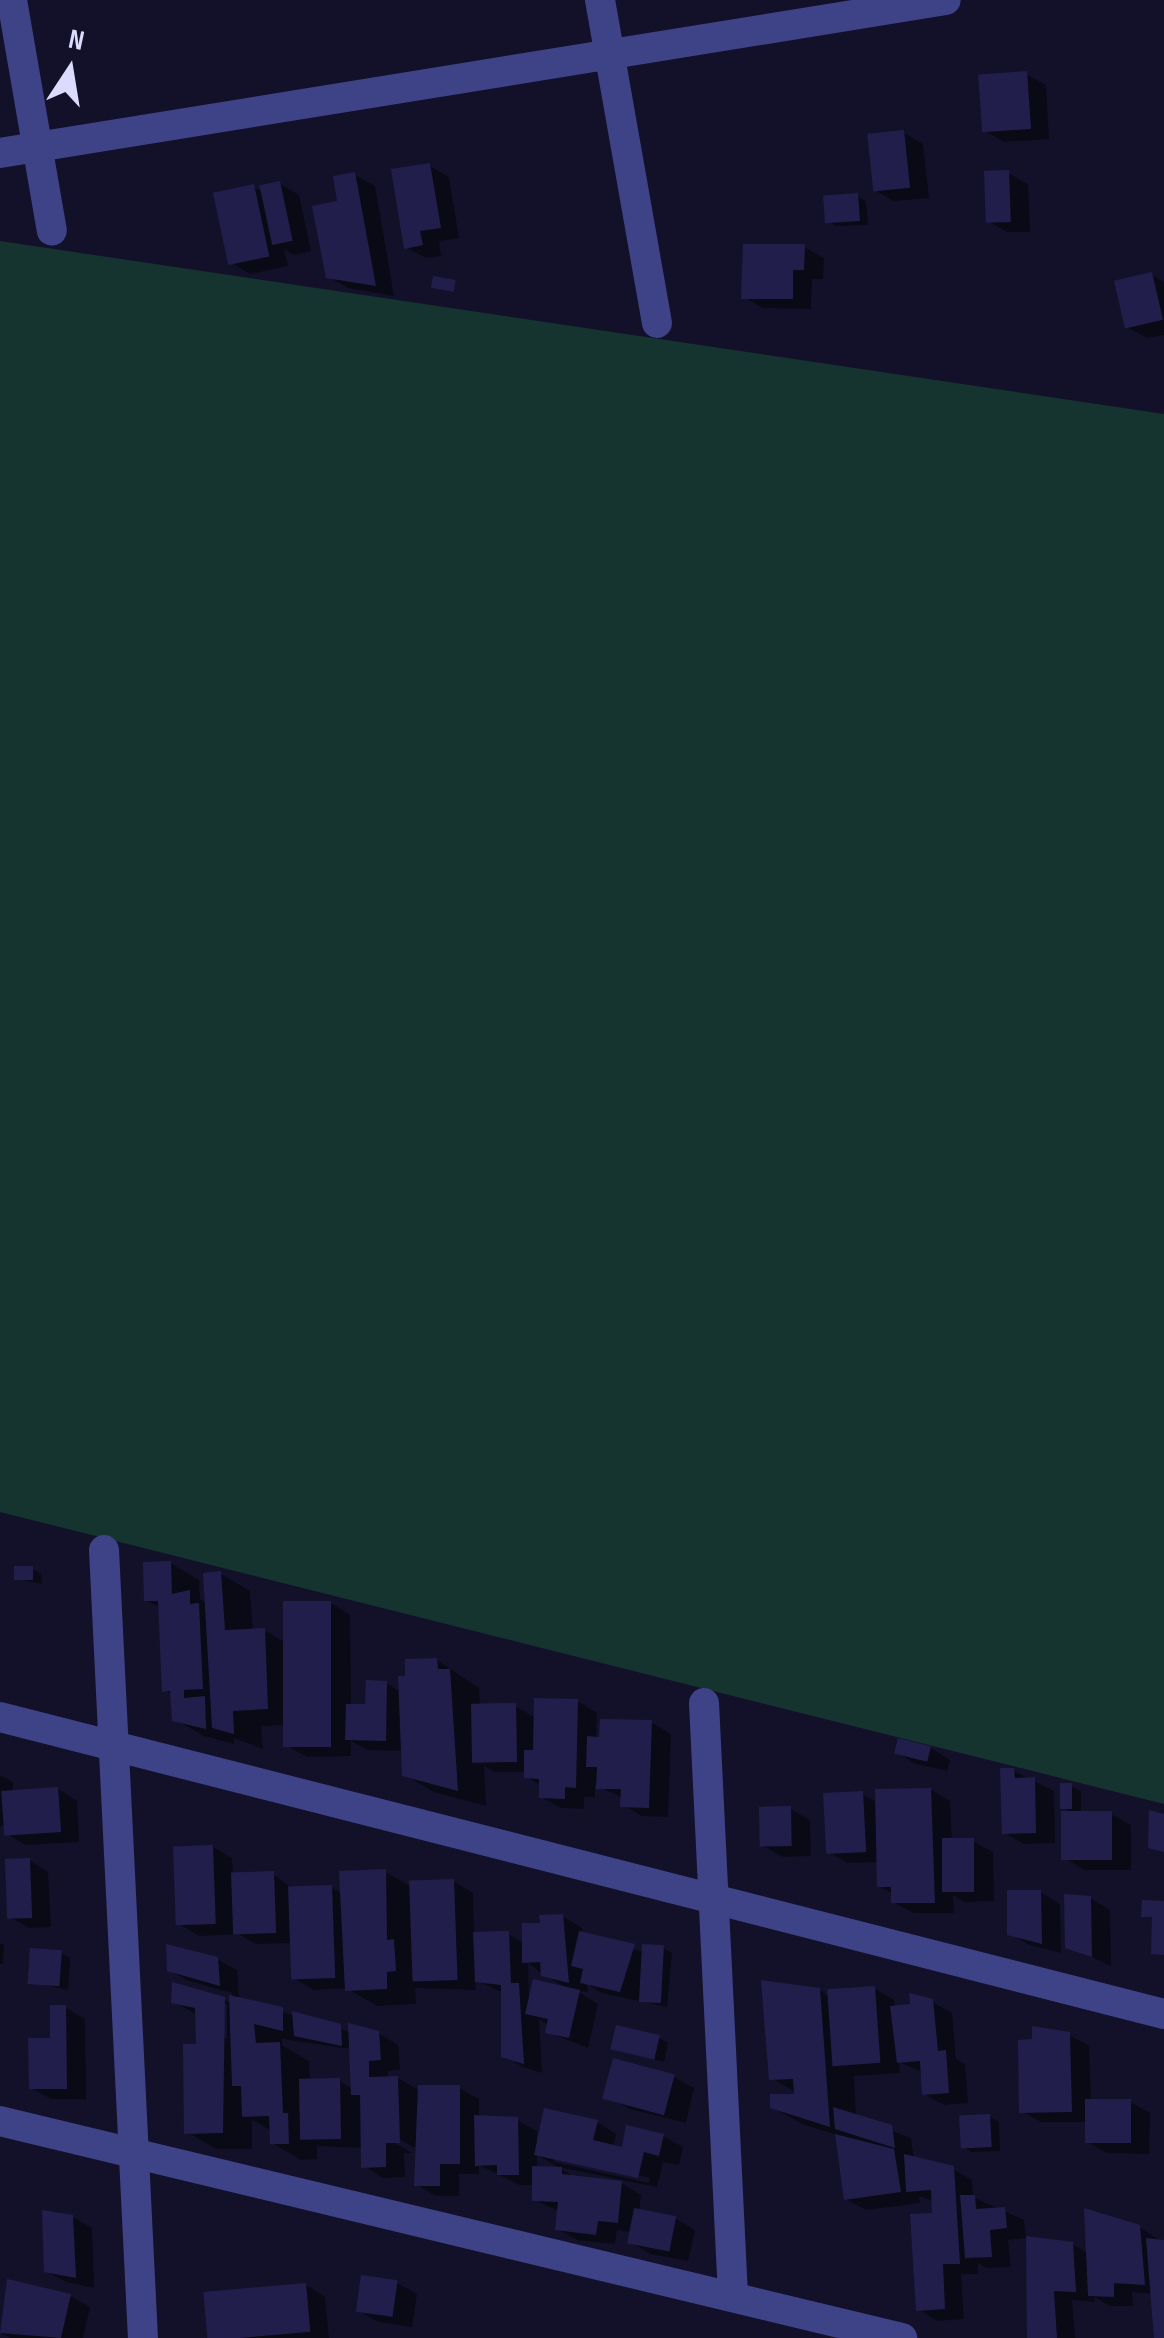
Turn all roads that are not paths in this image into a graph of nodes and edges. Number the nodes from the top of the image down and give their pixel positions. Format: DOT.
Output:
graph roads {
  1 [pos="12,0"];
  2 [pos="600,0"];
  3 [pos="946,0"];
  4 [pos="610,54"];
  5 [pos="38,147"];
  6 [pos="0,153"];
  7 [pos="52,232"];
  8 [pos="657,323"];
  9 [pos="104,1550"];
  10 [pos="704,1703"];
  11 [pos="0,1716"];
  12 [pos="114,1746"];
  13 [pos="713,1897"];
  14 [pos="1164,2014"];
  15 [pos="0,2120"];
  16 [pos="134,2153"];
  17 [pos="733,2296"];
  18 [pos="143,2338"];
  19 [pos="902,2338"];
  1 -- 5 [label="street"];
  2 -- 4 [label="street"];
  3 -- 4 [label="street"];
  4 -- 5 [label="street"];
  4 -- 8 [label="street"];
  5 -- 6 [label="street"];
  5 -- 7 [label="street"];
  9 -- 12 [label="street"];
  10 -- 13 [label="street"];
  11 -- 12 [label="street"];
  12 -- 13 [label="street"];
  12 -- 16 [label="street"];
  13 -- 14 [label="street"];
  13 -- 17 [label="street"];
  15 -- 16 [label="street"];
  16 -- 17 [label="street"];
  16 -- 18 [label="street"];
  17 -- 19 [label="street"];
}
